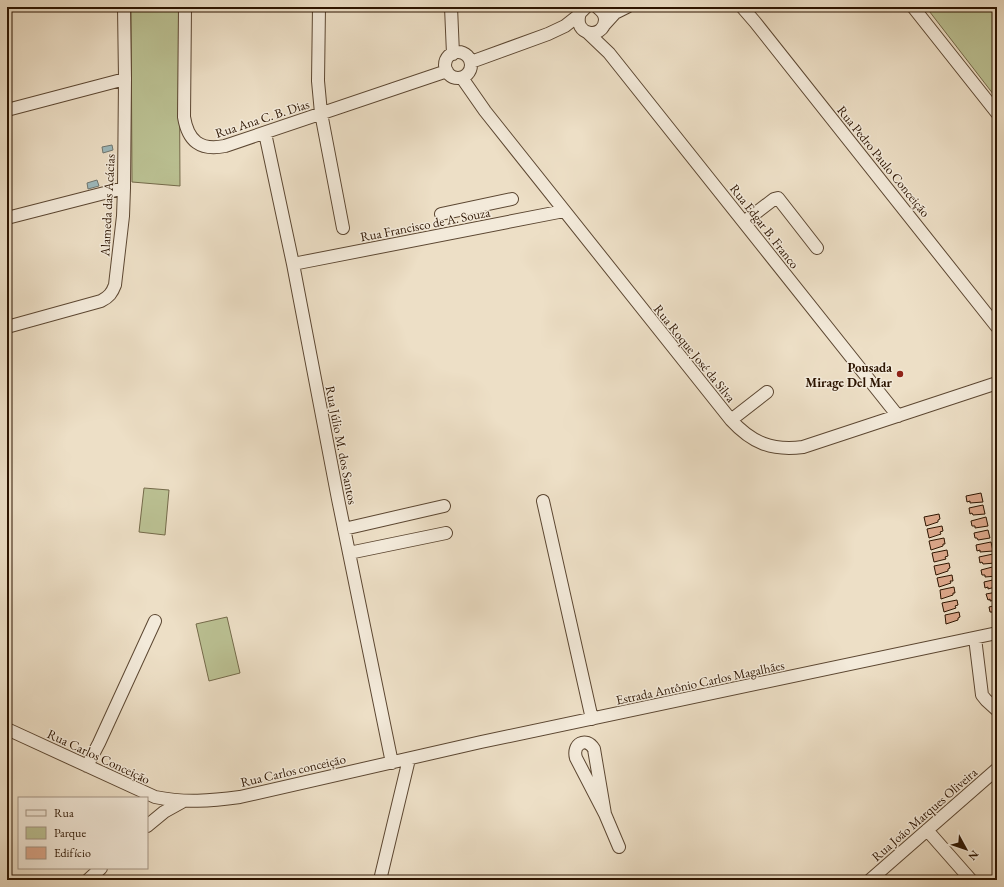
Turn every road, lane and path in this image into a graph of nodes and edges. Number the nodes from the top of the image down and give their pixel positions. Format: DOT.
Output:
graph roads {
  1 [pos="124,7"];
  2 [pos="185,7"];
  3 [pos="318,7"];
  4 [pos="451,7"];
  5 [pos="598,7"];
  6 [pos="618,7"];
  7 [pos="628,7"];
  8 [pos="913,7"];
  9 [pos="745,9"];
  10 [pos="582,10"];
  11 [pos="604,25"];
  12 [pos="586,32"];
  13 [pos="548,34"];
  14 [pos="609,53"];
  15 [pos="453,54"];
  16 [pos="471,62"];
  17 [pos="447,71"];
  18 [pos="462,78"];
  19 [pos="125,79"];
  20 [pos="7,110"];
  21 [pos="321,113"];
  22 [pos="997,113"];
  23 [pos="265,133"];
  24 [pos="124,188"];
  25 [pos="512,200"];
  26 [pos="498,202"];
  27 [pos="564,211"];
  28 [pos="441,214"];
  29 [pos="7,218"];
  30 [pos="744,222"];
  31 [pos="503,223"];
  32 [pos="343,228"];
  33 [pos="817,248"];
  34 [pos="293,264"];
  35 [pos="7,327"];
  36 [pos="997,327"];
  37 [pos="997,383"];
  38 [pos="767,392"];
  39 [pos="898,416"];
  40 [pos="731,420"];
  41 [pos="543,501"];
  42 [pos="444,506"];
  43 [pos="344,529"];
  44 [pos="446,533"];
  45 [pos="349,552"];
  46 [pos="155,621"];
  47 [pos="997,633"];
  48 [pos="975,638"];
  49 [pos="997,710"];
  50 [pos="592,719"];
  51 [pos="578,722"];
  52 [pos="7,729"];
  53 [pos="582,743"];
  54 [pos="408,759"];
  55 [pos="392,763"];
  56 [pos="87,766"];
  57 [pos="997,769"];
  58 [pos="155,797"];
  59 [pos="182,802"];
  60 [pos="605,814"];
  61 [pos="151,823"];
  62 [pos="927,830"];
  63 [pos="619,847"];
  64 [pos="100,869"];
  65 [pos="88,880"];
  66 [pos="380,880"];
  67 [pos="870,880"];
  68 [pos="971,880"];
  1 -- 19 [label="street, Alameda das Acácias"];
  2 -- 23 [label="street, Rua Ana C. B. Dias"];
  3 -- 21 [label="street"];
  4 -- 15 [label="street"];
  5 -- 6 [label="street"];
  5 -- 11 [label="street, Rua Edgar B. Franco"];
  7 -- 11 [label="street"];
  8 -- 22 [label="street"];
  9 -- 36 [label="street, Rua Pedro Paulo Conceição"];
  10 -- 12 [label="street"];
  10 -- 13 [label="street"];
  11 -- 12 [label="street"];
  11 -- 14 [label="street, Rua Edgar B. Franco"];
  12 -- 13 [label="street"];
  12 -- 14 [label="street, Rua Edgar B. Franco"];
  13 -- 16 [label="street"];
  14 -- 30 [label="street, Rua Edgar B. Franco"];
  15 -- 16 [label="street"];
  15 -- 17 [label="street"];
  16 -- 18 [label="street"];
  17 -- 18 [label="street"];
  17 -- 21 [label="street, Rua Ana C. B. Dias"];
  18 -- 27 [label="street, Rua Roque José da Silva"];
  19 -- 20 [label="street"];
  19 -- 24 [label="street, Alameda das Acácias"];
  21 -- 23 [label="street, Rua Ana C. B. Dias"];
  21 -- 32 [label="street"];
  23 -- 34 [label="street, Rua Júlio M. dos Santos"];
  24 -- 29 [label="street"];
  24 -- 35 [label="street, Alameda das Acácias"];
  25 -- 26 [label="street"];
  26 -- 28 [label="street"];
  26 -- 31 [label="street"];
  27 -- 31 [label="street, Rua Francisco de A. Souza"];
  27 -- 40 [label="street, Rua Roque José da Silva"];
  30 -- 33 [label="street"];
  30 -- 39 [label="street, Rua Edgar B. Franco"];
  31 -- 34 [label="street, Rua Francisco de A. Souza"];
  34 -- 43 [label="street, Rua Júlio M. dos Santos"];
  37 -- 39 [label="street, Rua Roque José da Silva"];
  38 -- 40 [label="street"];
  39 -- 40 [label="street, Rua Roque José da Silva"];
  41 -- 50 [label="street"];
  42 -- 43 [label="street"];
  43 -- 45 [label="street, Rua Júlio M. dos Santos"];
  44 -- 45 [label="street"];
  45 -- 55 [label="street, Rua Júlio M. dos Santos"];
  46 -- 56 [label="street"];
  47 -- 48 [label="street, Estrada Antônio Carlos Magalhães"];
  48 -- 49 [label="street"];
  48 -- 50 [label="street, Estrada Antônio Carlos Magalhães"];
  50 -- 51 [label="street, Estrada Antônio Carlos Magalhães"];
  51 -- 53 [label="street"];
  51 -- 54 [label="street, Estrada Antônio Carlos Magalhães"];
  52 -- 56 [label="street, Rua Carlos Conceição"];
  53 -- 60 [label="street"];
  53 -- 60 [label="street"];
  54 -- 55 [label="street, Rua Carlos conceição"];
  54 -- 66 [label="street"];
  55 -- 59 [label="street, Rua Carlos conceição"];
  56 -- 58 [label="street, Rua Carlos Conceição"];
  57 -- 62 [label="street, Rua João Marques Oliveira"];
  58 -- 59 [label="street, Rua Carlos Conceição"];
  58 -- 61 [label="street"];
  59 -- 61 [label="street"];
  60 -- 63 [label="street"];
  62 -- 67 [label="street, Rua João Marques Oliveira"];
  62 -- 68 [label="street"];
  64 -- 65 [label="street"];
}
